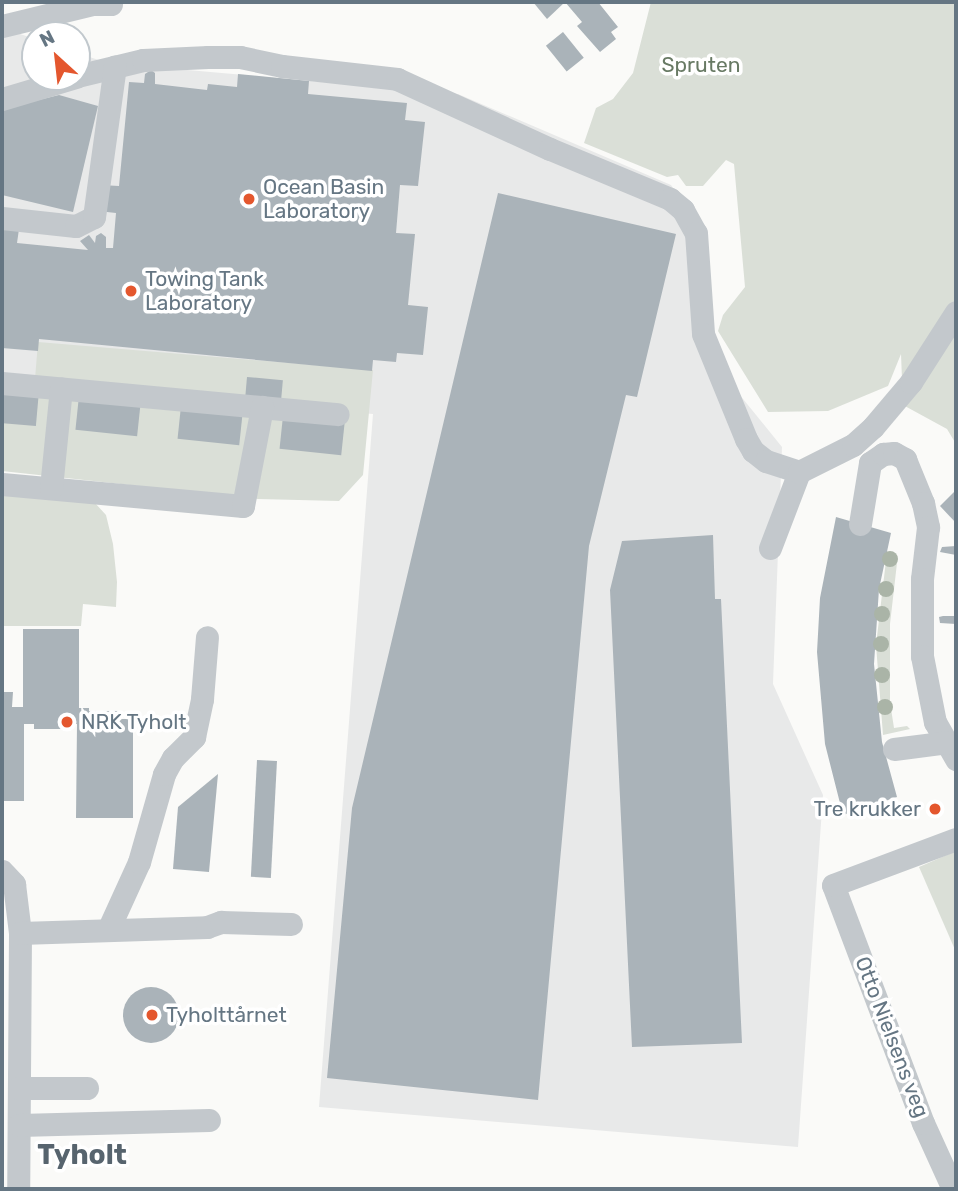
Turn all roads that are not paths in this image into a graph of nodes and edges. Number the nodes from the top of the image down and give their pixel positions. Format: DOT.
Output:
graph roads {
  1 [pos="111,4"];
  2 [pos="2,26"];
  3 [pos="115,66"];
  4 [pos="91,73"];
  5 [pos="29,91"];
  6 [pos="2,99"];
  7 [pos="2,218"];
  8 [pos="956,313"];
  9 [pos="2,383"];
  10 [pos="61,388"];
  11 [pos="262,407"];
  12 [pos="338,414"];
  13 [pos="799,472"];
  14 [pos="2,484"];
  15 [pos="51,488"];
  16 [pos="860,524"];
  17 [pos="770,548"];
  18 [pos="206,637"];
  19 [pos="894,749"];
  20 [pos="952,750"];
  21 [pos="956,839"];
  22 [pos="2,871"];
  23 [pos="291,924"];
  24 [pos="108,930"];
  25 [pos="20,933"];
  26 [pos="10,968"];
  27 [pos="19,1088"];
  28 [pos="87,1088"];
  29 [pos="209,1120"];
  30 [pos="19,1125"];
  31 [pos="19,1189"];
  32 [pos="953,1189"];
  1 -- 2 [label="street"];
  3 -- 4 [label="street"];
  3 -- 7 [label="street"];
  3 -- 13 [label="street"];
  5 -- 6 [label="street"];
  8 -- 13 [label="street"];
  9 -- 10 [label="street"];
  10 -- 11 [label="street"];
  10 -- 15 [label="street"];
  11 -- 12 [label="street"];
  11 -- 15 [label="street"];
  13 -- 17 [label="street"];
  14 -- 15 [label="street"];
  16 -- 20 [label="street"];
  18 -- 24 [label="street"];
  19 -- 20 [label="street"];
  21 -- 32 [label="street, Otto Nielsens veg"];
  22 -- 25 [label="street"];
  23 -- 24 [label="street"];
  24 -- 25 [label="street"];
  25 -- 26 [label="street"];
  26 -- 27 [label="street"];
  27 -- 28 [label="street"];
  27 -- 30 [label="street"];
  29 -- 30 [label="street"];
  30 -- 31 [label="street"];
}
